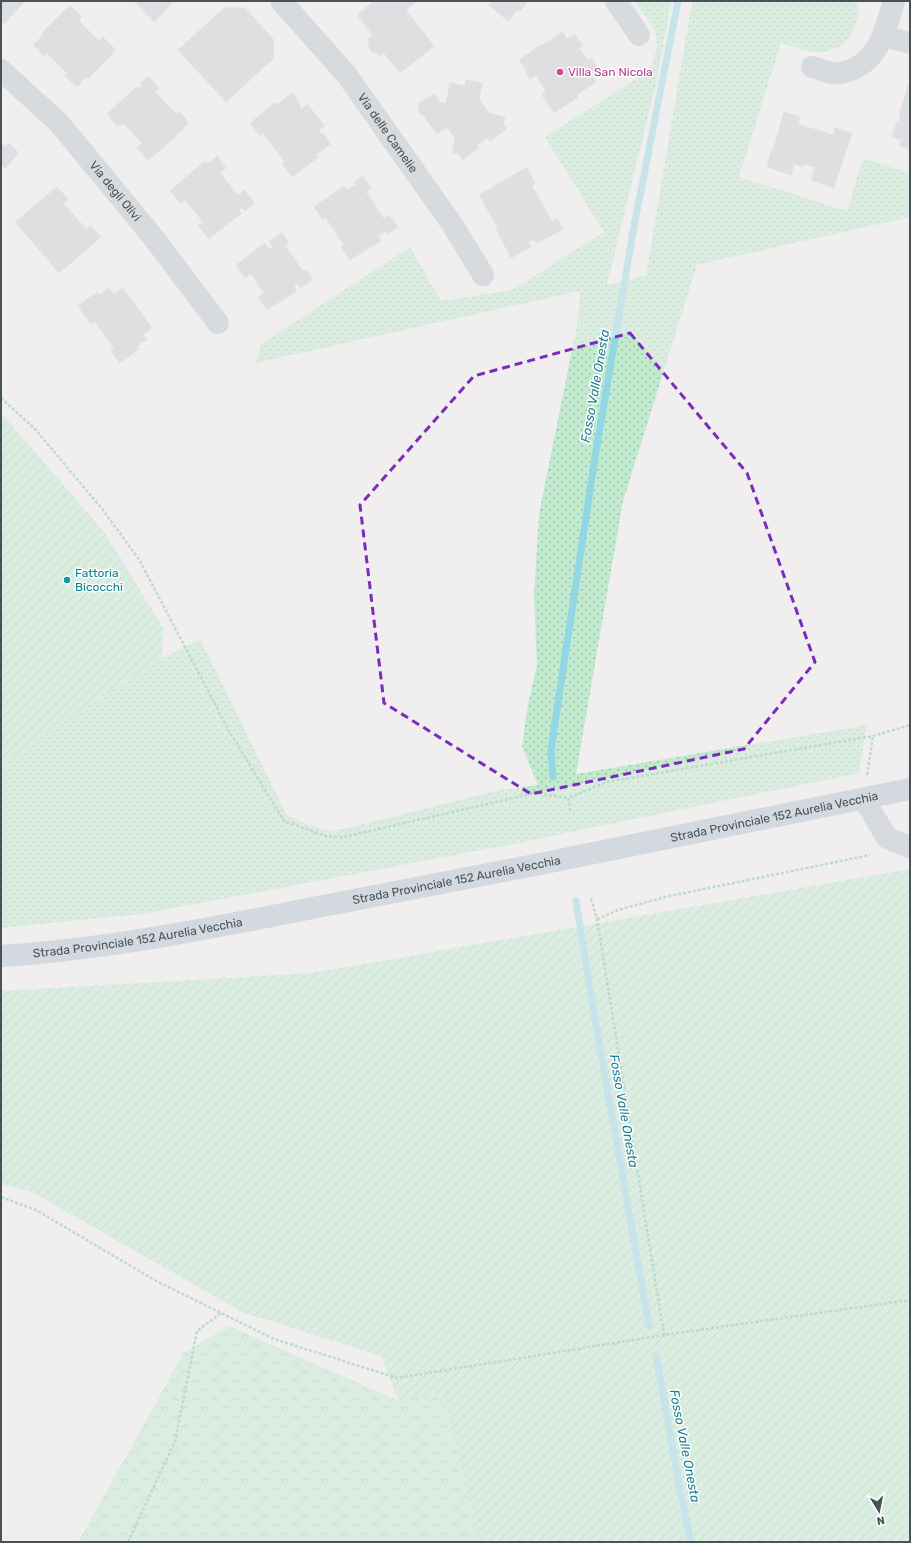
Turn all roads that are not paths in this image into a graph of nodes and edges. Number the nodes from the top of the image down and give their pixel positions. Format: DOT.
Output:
graph roads {
  1 [pos="281,1"];
  2 [pos="616,1"];
  3 [pos="894,1"];
  4 [pos="639,35"];
  5 [pos="884,36"];
  6 [pos="910,43"];
  7 [pos="812,67"];
  8 [pos="1,70"];
  9 [pos="483,274"];
  10 [pos="218,323"];
  11 [pos="910,789"];
  12 [pos="864,799"];
  13 [pos="909,847"];
  14 [pos="1,956"];
  1 -- 9 [label="street, Via delle Camelie"];
  2 -- 4 [label="street"];
  3 -- 5 [label="street"];
  5 -- 6 [label="street"];
  5 -- 7 [label="street"];
  8 -- 10 [label="street, Via degli Olivi"];
  11 -- 12 [label="main road, Strada Provinciale 152 Aurelia Vecchia"];
  12 -- 13 [label="street"];
  12 -- 14 [label="main road, Strada Provinciale 152 Aurelia Vecchia"];
}
